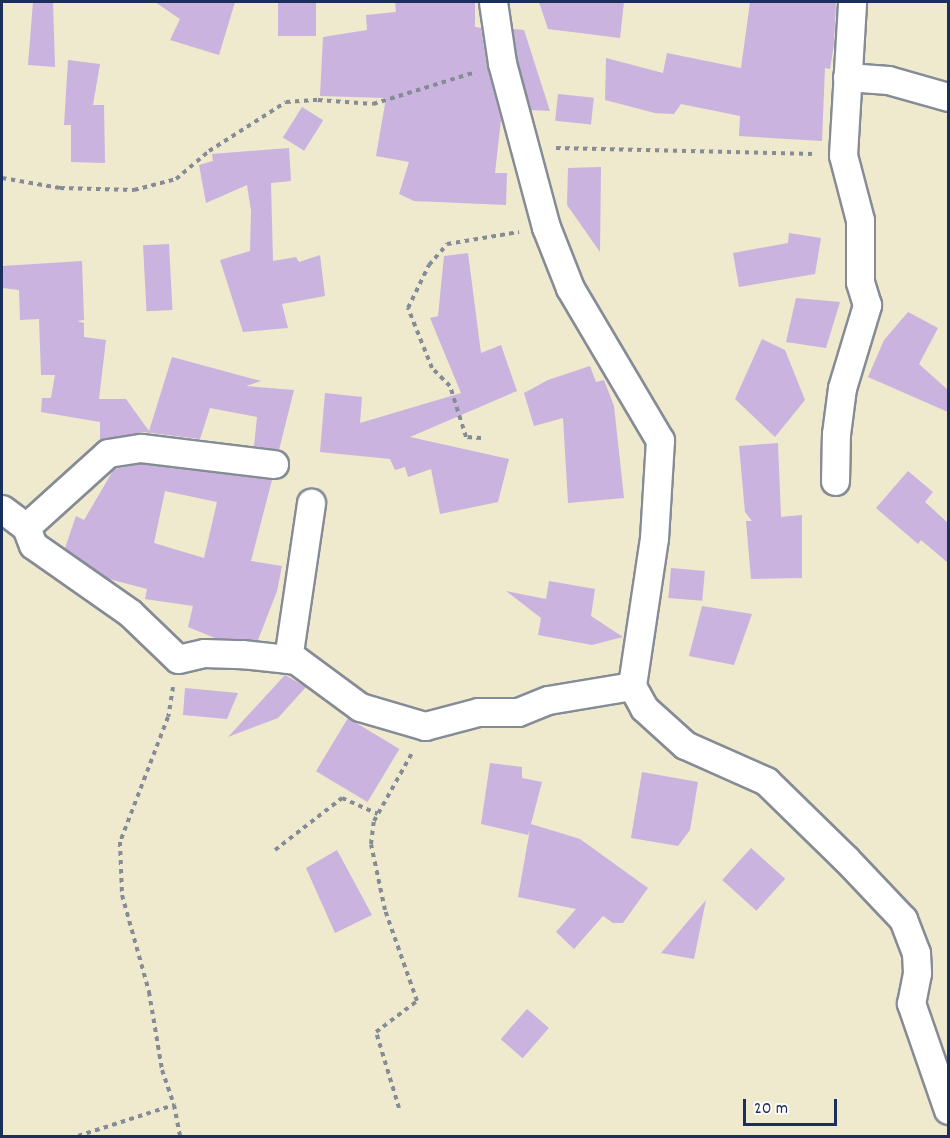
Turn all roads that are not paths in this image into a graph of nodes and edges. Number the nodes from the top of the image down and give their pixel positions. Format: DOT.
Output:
graph roads {
  1 [pos="493,2"];
  2 [pos="852,2"];
  3 [pos="847,77"];
  4 [pos="948,97"];
  5 [pos="274,464"];
  6 [pos="835,481"];
  7 [pos="311,503"];
  8 [pos="2,509"];
  9 [pos="26,528"];
  10 [pos="288,659"];
  11 [pos="632,686"];
  12 [pos="948,1110"];
  1 -- 11 [label="street"];
  2 -- 3 [label="street"];
  3 -- 4 [label="street"];
  3 -- 6 [label="street"];
  5 -- 9 [label="street"];
  7 -- 10 [label="street"];
  8 -- 9 [label="street"];
  9 -- 10 [label="street"];
  10 -- 11 [label="street"];
  11 -- 12 [label="street"];
}
